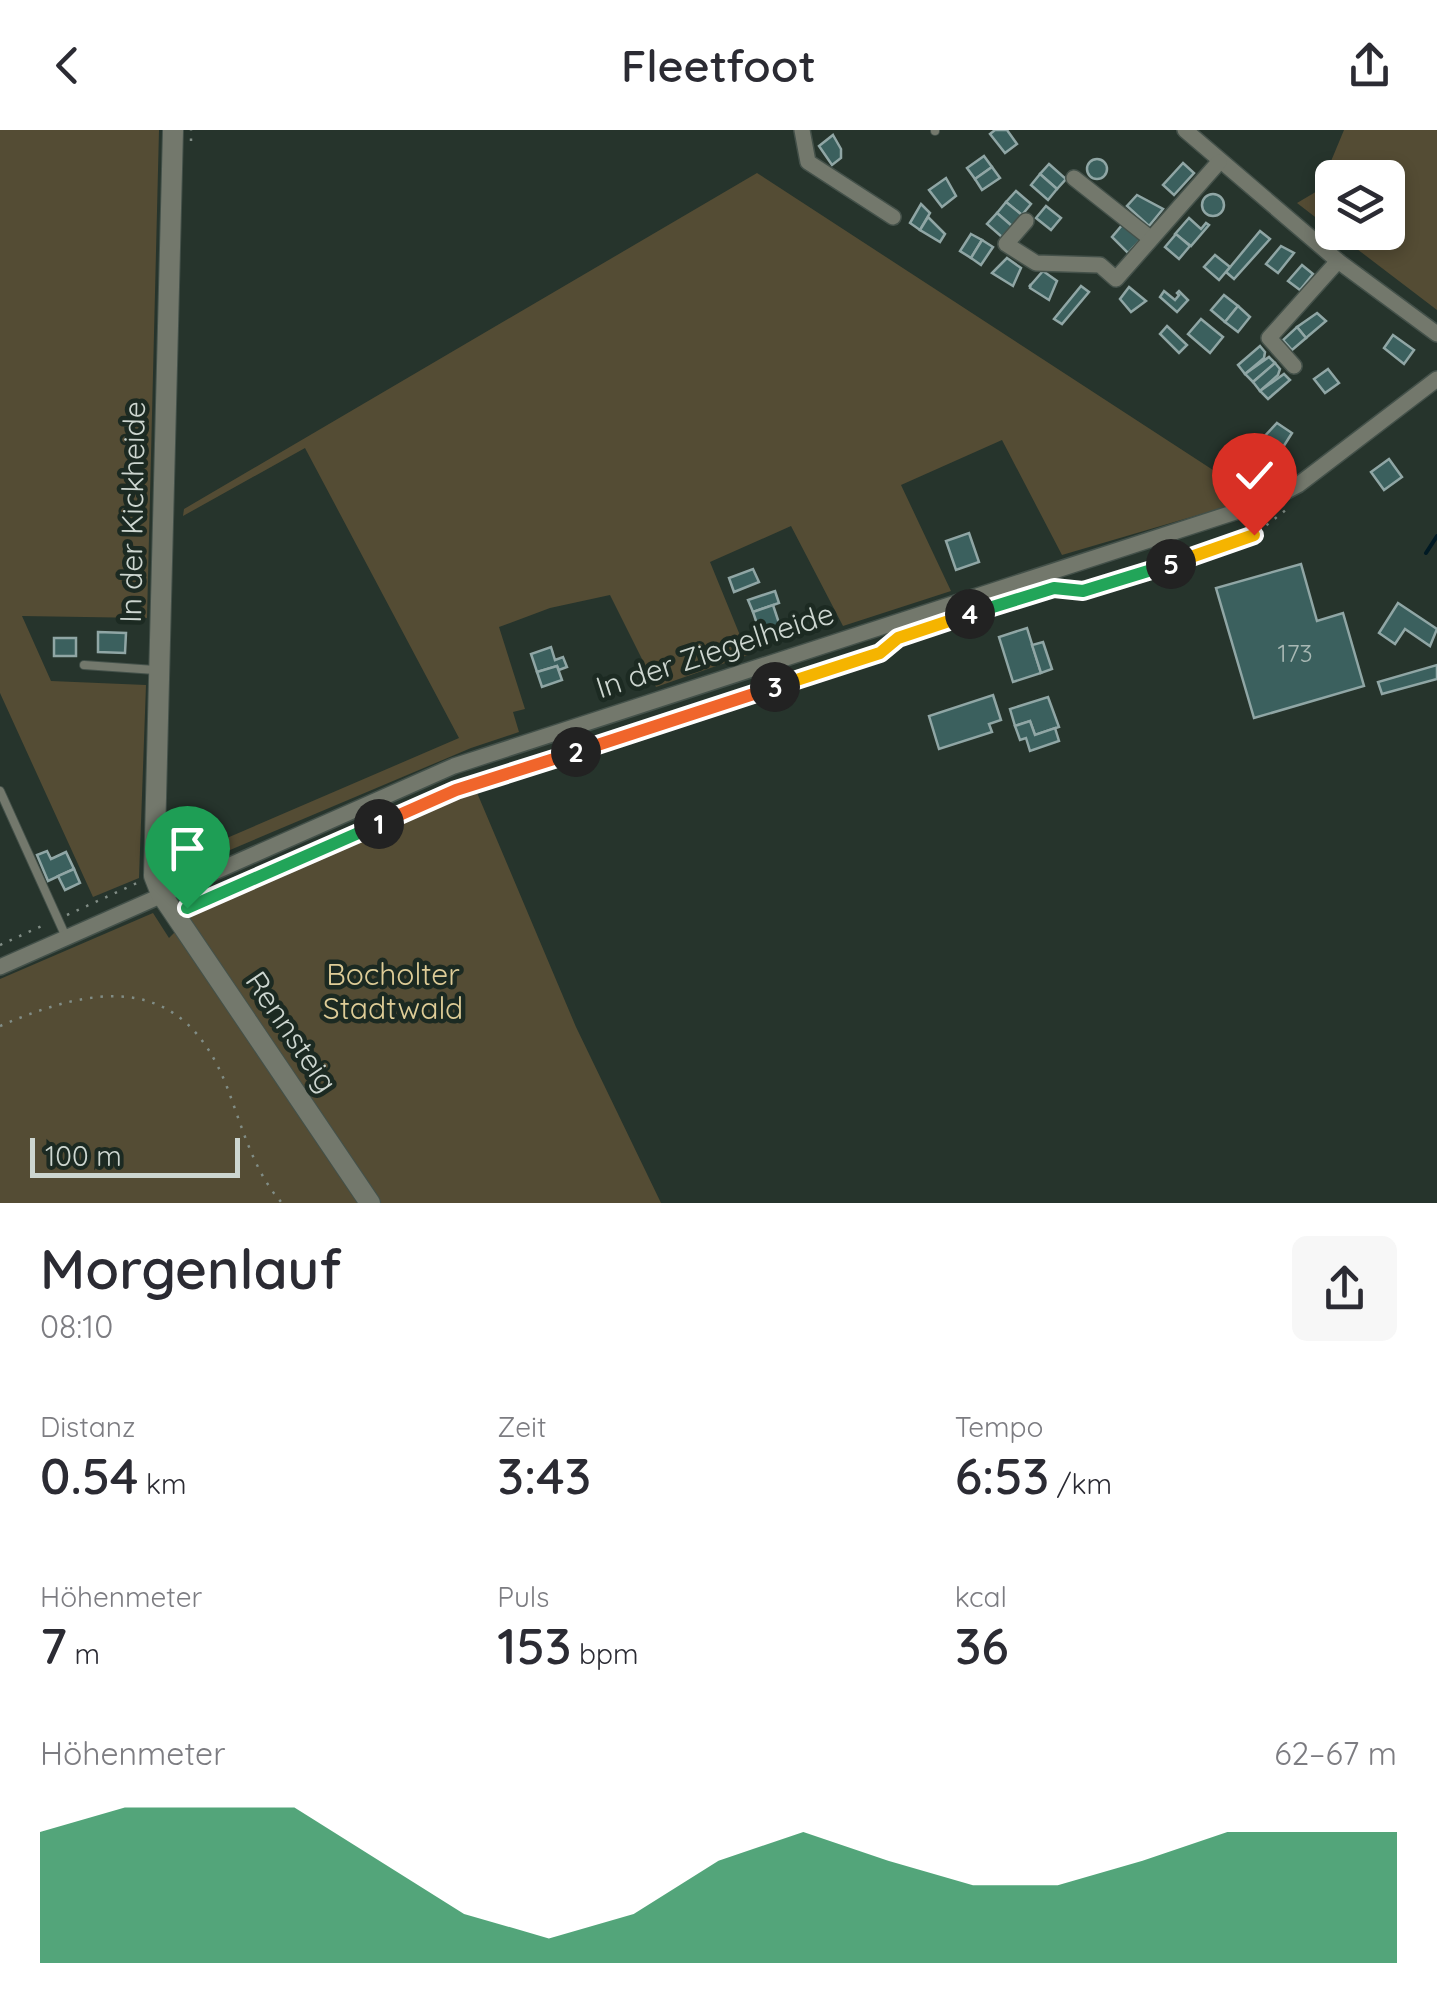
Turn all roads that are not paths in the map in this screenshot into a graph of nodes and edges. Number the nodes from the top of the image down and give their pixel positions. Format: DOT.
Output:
graph roads {
  1 [pos="173,130"];
  2 [pos="802,130"];
  3 [pos="1184,130"];
  4 [pos="1218,162"];
  5 [pos="1074,178"];
  6 [pos="892,217"];
  7 [pos="1026,221"];
  8 [pos="1150,238"];
  9 [pos="1338,262"];
  10 [pos="1437,334"];
  11 [pos="1294,366"];
  12 [pos="1437,379"];
  13 [pos="84,665"];
  14 [pos="159,670"];
  15 [pos="0,791"];
  16 [pos="164,886"];
  17 [pos="66,937"];
  18 [pos="0,966"];
  19 [pos="370,1203"];
  1 -- 14 [label="street, In der Kickheide"];
  2 -- 6 [label="street"];
  3 -- 4 [label="street"];
  4 -- 8 [label="street"];
  4 -- 9 [label="street"];
  5 -- 8 [label="street"];
  7 -- 8 [label="street"];
  9 -- 10 [label="street"];
  9 -- 11 [label="street"];
  12 -- 16 [label="street, In der Ziegelheide"];
  13 -- 14 [label="lane"];
  14 -- 16 [label="street, In der Kickheide"];
  15 -- 17 [label="lane"];
  16 -- 17 [label="street, In der Ziegelheide"];
  16 -- 19 [label="street, Rennsteig"];
  17 -- 18 [label="street, In der Ziegelheide"];
}
